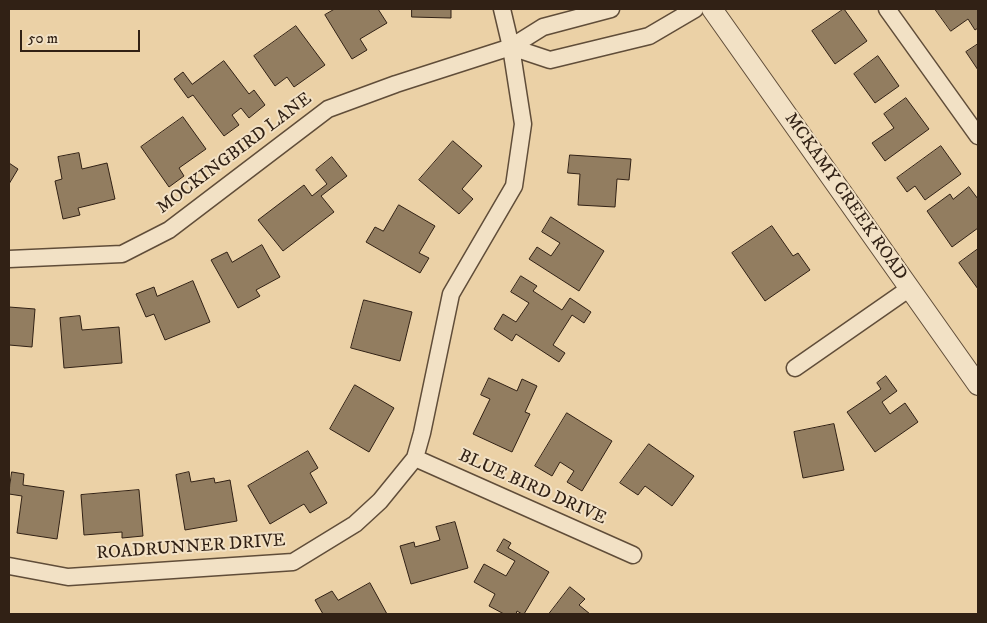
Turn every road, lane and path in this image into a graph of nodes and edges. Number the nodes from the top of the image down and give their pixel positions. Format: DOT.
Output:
graph roads {
  1 [pos="502,9"];
  2 [pos="611,9"];
  3 [pos="695,9"];
  4 [pos="712,9"];
  5 [pos="887,9"];
  6 [pos="511,47"];
  7 [pos="978,136"];
  8 [pos="9,259"];
  9 [pos="910,288"];
  10 [pos="795,368"];
  11 [pos="978,385"];
  12 [pos="415,458"];
  13 [pos="633,555"];
  14 [pos="9,566"];
  1 -- 6 [label="street, ROADRUNNER DRIVE"];
  2 -- 6 [label="street, MOCKINGBIRD LANE"];
  3 -- 6 [label="street"];
  4 -- 9 [label="street, MCKAMY CREEK ROAD"];
  5 -- 7 [label="street"];
  6 -- 8 [label="street, MOCKINGBIRD LANE"];
  6 -- 12 [label="street, ROADRUNNER DRIVE"];
  9 -- 10 [label="street"];
  9 -- 11 [label="street, MCKAMY CREEK ROAD"];
  12 -- 13 [label="street, BLUE BIRD DRIVE"];
  12 -- 14 [label="street, ROADRUNNER DRIVE"];
}
